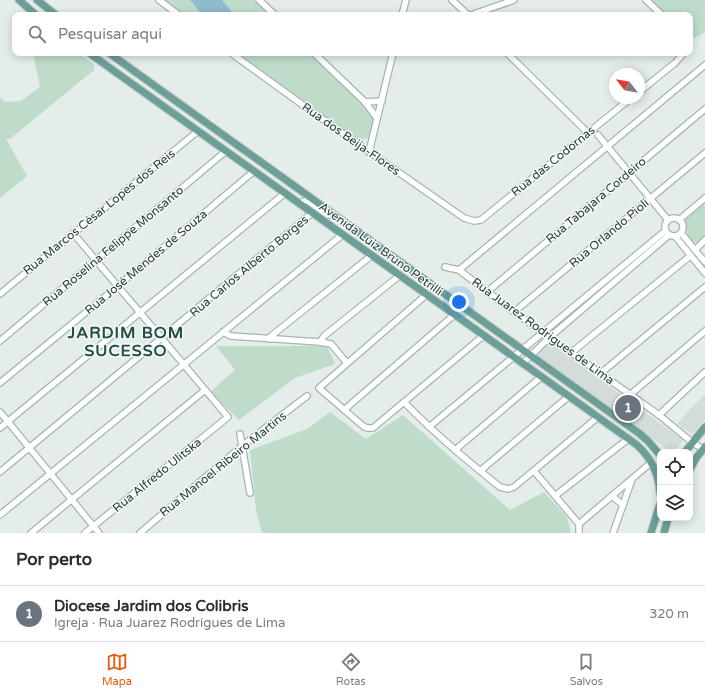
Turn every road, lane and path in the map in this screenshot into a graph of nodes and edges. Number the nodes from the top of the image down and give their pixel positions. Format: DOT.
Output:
graph roads {
  1 [pos="19,0"];
  2 [pos="37,0"];
  3 [pos="159,0"];
  4 [pos="259,0"];
  5 [pos="406,0"];
  6 [pos="452,0"];
  7 [pos="514,0"];
  8 [pos="646,0"];
  9 [pos="33,12"];
  10 [pos="52,12"];
  11 [pos="175,12"];
  12 [pos="272,12"];
  13 [pos="403,12"];
  14 [pos="466,12"];
  15 [pos="479,12"];
  16 [pos="659,12"];
  17 [pos="93,56"];
  18 [pos="113,56"];
  19 [pos="236,56"];
  20 [pos="317,56"];
  21 [pos="392,56"];
  22 [pos="510,56"];
  23 [pos="681,56"];
  24 [pos="705,65"];
  25 [pos="645,87"];
  26 [pos="382,101"];
  27 [pos="365,102"];
  28 [pos="624,104"];
  29 [pos="705,109"];
  30 [pos="377,118"];
  31 [pos="198,131"];
  32 [pos="588,133"];
  33 [pos="598,135"];
  34 [pos="608,146"];
  35 [pos="226,151"];
  36 [pos="369,152"];
  37 [pos="705,153"];
  38 [pos="254,171"];
  39 [pos="629,172"];
  40 [pos="300,190"];
  41 [pos="285,193"];
  42 [pos="651,198"];
  43 [pos="705,198"];
  44 [pos="293,200"];
  45 [pos="301,206"];
  46 [pos="312,213"];
  47 [pos="334,215"];
  48 [pos="668,220"];
  49 [pos="679,220"];
  50 [pos="474,221"];
  51 [pos="73,233"];
  52 [pos="681,233"];
  53 [pos="670,234"];
  54 [pos="342,235"];
  55 [pos="705,240"];
  56 [pos="695,250"];
  57 [pos="371,256"];
  58 [pos="690,256"];
  59 [pos="96,260"];
  60 [pos="705,262"];
  61 [pos="445,267"];
  62 [pos="459,270"];
  63 [pos="705,273"];
  64 [pos="399,276"];
  65 [pos="118,286"];
  66 [pos="705,287"];
  67 [pos="487,292"];
  68 [pos="0,294"];
  69 [pos="426,295"];
  70 [pos="140,312"];
  71 [pos="514,312"];
  72 [pos="454,315"];
  73 [pos="705,331"];
  74 [pos="223,332"];
  75 [pos="543,332"];
  76 [pos="483,336"];
  77 [pos="550,337"];
  78 [pos="162,338"];
  79 [pos="270,339"];
  80 [pos="0,341"];
  81 [pos="320,342"];
  82 [pos="523,350"];
  83 [pos="571,353"];
  84 [pos="530,354"];
  85 [pos="513,358"];
  86 [pos="348,363"];
  87 [pos="184,364"];
  88 [pos="522,364"];
  89 [pos="705,372"];
  90 [pos="601,373"];
  91 [pos="705,376"];
  92 [pos="540,377"];
  93 [pos="698,378"];
  94 [pos="0,382"];
  95 [pos="205,390"];
  96 [pos="630,394"];
  97 [pos="307,396"];
  98 [pos="568,397"];
  99 [pos="593,400"];
  100 [pos="404,402"];
  101 [pos="585,409"];
  102 [pos="344,410"];
  103 [pos="0,412"];
  104 [pos="659,415"];
  105 [pos="598,418"];
  106 [pos="8,421"];
  107 [pos="429,427"];
  108 [pos="705,427"];
  109 [pos="0,428"];
  110 [pos="240,434"];
  111 [pos="628,439"];
  112 [pos="648,441"];
  113 [pos="692,442"];
  114 [pos="242,446"];
  115 [pos="29,448"];
  116 [pos="704,448"];
  117 [pos="662,449"];
  118 [pos="687,449"];
  119 [pos="455,450"];
  120 [pos="657,452"];
  121 [pos="652,463"];
  122 [pos="693,464"];
  123 [pos="480,471"];
  124 [pos="534,471"];
  125 [pos="0,472"];
  126 [pos="50,474"];
  127 [pos="632,478"];
  128 [pos="658,485"];
  129 [pos="250,493"];
  130 [pos="555,496"];
  131 [pos="612,496"];
  132 [pos="72,500"];
  133 [pos="623,505"];
  134 [pos="0,515"];
  135 [pos="657,517"];
  136 [pos="667,521"];
  137 [pos="579,524"];
  138 [pos="93,526"];
  139 [pos="143,532"];
  140 [pos="31,533"];
  141 [pos="85,533"];
  142 [pos="99,533"];
  143 [pos="579,533"];
  144 [pos="613,533"];
  145 [pos="652,533"];
  146 [pos="664,533"];
  1 -- 9 [label="main road"];
  2 -- 10 [label="main road"];
  3 -- 11 [label="street"];
  4 -- 12 [label="street"];
  5 -- 13 [label="street"];
  6 -- 14 [label="street"];
  7 -- 15 [label="street"];
  8 -- 16 [label="street"];
  17 -- 31 [label="main road, Avenida Luiz Bruno Petrilli"];
  18 -- 40 [label="main road, Avenida Luiz Bruno Petrilli"];
  19 -- 36 [label="street, Rua dos Beija-Flores"];
  20 -- 27 [label="street"];
  21 -- 26 [label="street"];
  22 -- 32 [label="street"];
  23 -- 25 [label="street"];
  24 -- 34 [label="street"];
  26 -- 27 [label="street"];
  26 -- 30 [label="street"];
  27 -- 30 [label="street"];
  28 -- 32 [label="street, Rua das Codornas"];
  29 -- 39 [label="street, Rua Tabajara Cordeiro"];
  30 -- 36 [label="street"];
  31 -- 35 [label="main road, Avenida Luiz Bruno Petrilli"];
  31 -- 51 [label="street, Rua Marcos César Lopes dos Reis"];
  32 -- 50 [label="street, Rua das Codornas"];
  33 -- 34 [label="street"];
  34 -- 39 [label="street"];
  34 -- 62 [label="street"];
  35 -- 38 [label="main road, Avenida Luiz Bruno Petrilli"];
  35 -- 59 [label="street, Rua Roselina Felippe Monsanto"];
  36 -- 50 [label="street, Rua dos Beija-Flores"];
  37 -- 42 [label="street, Rua Orlando Pioli"];
  38 -- 41 [label="main road, Avenida Luiz Bruno Petrilli"];
  38 -- 65 [label="street, Rua José Mendes de Souza"];
  39 -- 42 [label="street"];
  39 -- 67 [label="street, Rua Tabajara Cordeiro"];
  40 -- 44 [label="street"];
  40 -- 47 [label="main road, Avenida Luiz Bruno Petrilli"];
  41 -- 44 [label="main road, Avenida Luiz Bruno Petrilli"];
  41 -- 70 [label="street"];
  42 -- 48 [label="street"];
  42 -- 71 [label="street, Rua Orlando Pioli"];
  43 -- 49 [label="street"];
  44 -- 45 [label="main road, Avenida Luiz Bruno Petrilli"];
  45 -- 46 [label="main road, Avenida Luiz Bruno Petrilli"];
  45 -- 47 [label="street"];
  46 -- 54 [label="main road, Avenida Luiz Bruno Petrilli"];
  46 -- 78 [label="street, Rua Carlos Alberto Borges"];
  47 -- 82 [label="main road, Avenida Luiz Bruno Petrilli"];
  48 -- 49 [label="street"];
  48 -- 53 [label="street"];
  49 -- 52 [label="street"];
  51 -- 59 [label="street"];
  51 -- 68 [label="street, Rua Marcos César Lopes dos Reis"];
  52 -- 53 [label="street"];
  52 -- 56 [label="street"];
  53 -- 58 [label="street"];
  53 -- 75 [label="street"];
  53 -- 77 [label="street"];
  54 -- 57 [label="main road, Avenida Luiz Bruno Petrilli"];
  54 -- 74 [label="street"];
  55 -- 56 [label="street"];
  56 -- 60 [label="street"];
  57 -- 64 [label="main road, Avenida Luiz Bruno Petrilli"];
  57 -- 79 [label="street"];
  58 -- 63 [label="street"];
  58 -- 83 [label="street"];
  59 -- 65 [label="street"];
  59 -- 80 [label="street, Rua Roselina Felippe Monsanto"];
  61 -- 62 [label="street"];
  62 -- 67 [label="street, Rua Juarez Rodrigues de Lima"];
  64 -- 69 [label="main road, Avenida Luiz Bruno Petrilli"];
  64 -- 81 [label="street"];
  65 -- 70 [label="street"];
  65 -- 94 [label="street, Rua José Mendes de Souza"];
  66 -- 90 [label="street"];
  67 -- 71 [label="street, Rua Juarez Rodrigues de Lima"];
  69 -- 72 [label="main road, Avenida Luiz Bruno Petrilli"];
  69 -- 86 [label="street"];
  70 -- 78 [label="street"];
  70 -- 106 [label="street"];
  71 -- 75 [label="street, Rua Juarez Rodrigues de Lima"];
  72 -- 76 [label="main road, Avenida Luiz Bruno Petrilli"];
  72 -- 102 [label="street"];
  73 -- 96 [label="street"];
  74 -- 79 [label="street"];
  74 -- 87 [label="street"];
  75 -- 77 [label="street, Rua Juarez Rodrigues de Lima"];
  75 -- 82 [label="street"];
  76 -- 85 [label="main road, Avenida Luiz Bruno Petrilli"];
  76 -- 100 [label="street"];
  77 -- 83 [label="street, Rua Juarez Rodrigues de Lima"];
  77 -- 84 [label="street"];
  78 -- 87 [label="street"];
  78 -- 115 [label="street, Rua Carlos Alberto Borges"];
  79 -- 81 [label="street"];
  81 -- 86 [label="street"];
  82 -- 84 [label="main road, Avenida Luiz Bruno Petrilli"];
  82 -- 85 [label="street"];
  83 -- 90 [label="street, Rua Juarez Rodrigues de Lima"];
  84 -- 88 [label="street"];
  84 -- 99 [label="main road, Avenida Luiz Bruno Petrilli"];
  85 -- 88 [label="main road, Avenida Luiz Bruno Petrilli"];
  85 -- 107 [label="street"];
  86 -- 102 [label="street"];
  87 -- 95 [label="street"];
  87 -- 126 [label="street"];
  88 -- 92 [label="main road, Avenida Luiz Bruno Petrilli"];
  89 -- 93 [label="street"];
  90 -- 96 [label="street, Rua Juarez Rodrigues de Lima"];
  91 -- 93 [label="street"];
  92 -- 98 [label="main road, Avenida Luiz Bruno Petrilli"];
  92 -- 119 [label="street"];
  93 -- 104 [label="street"];
  95 -- 132 [label="street"];
  95 -- 138 [label="street, Rua Alfredo Ulitska"];
  96 -- 104 [label="street, Rua Juarez Rodrigues de Lima"];
  97 -- 114 [label="street, Rua Manoel Ribeiro Martins"];
  98 -- 101 [label="main road, Avenida Luiz Bruno Petrilli"];
  98 -- 123 [label="street"];
  99 -- 101 [label="street"];
  99 -- 112 [label="main road, Avenida Luiz Bruno Petrilli"];
  100 -- 102 [label="street"];
  100 -- 107 [label="street"];
  101 -- 105 [label="main road, Avenida Luiz Bruno Petrilli"];
  103 -- 106 [label="street"];
  104 -- 113 [label="street, Rua Juarez Rodrigues de Lima"];
  105 -- 111 [label="main road, Avenida Luiz Bruno Petrilli"];
  105 -- 124 [label="street"];
  106 -- 109 [label="street"];
  106 -- 115 [label="street"];
  107 -- 119 [label="street"];
  108 -- 113 [label="main road"];
  110 -- 114 [label="street"];
  111 -- 121 [label="main road, Avenida Luiz Bruno Petrilli"];
  111 -- 130 [label="street"];
  112 -- 117 [label="main road"];
  112 -- 120 [label="main road, Avenida Luiz Bruno Petrilli"];
  113 -- 116 [label="street, Rua Juarez Rodrigues de Lima"];
  113 -- 118 [label="main road"];
  114 -- 129 [label="street"];
  114 -- 139 [label="street, Rua Manoel Ribeiro Martins"];
  115 -- 125 [label="street, Rua Carlos Alberto Borges"];
  115 -- 126 [label="street"];
  116 -- 122 [label="main road"];
  119 -- 123 [label="street"];
  121 -- 127 [label="street"];
  121 -- 128 [label="main road, Avenida Luiz Bruno Petrilli"];
  123 -- 124 [label="street"];
  124 -- 130 [label="street"];
  126 -- 132 [label="street"];
  126 -- 134 [label="street"];
  127 -- 131 [label="street"];
  127 -- 133 [label="street"];
  130 -- 137 [label="street"];
  131 -- 133 [label="street"];
  131 -- 137 [label="street"];
  132 -- 138 [label="street"];
  132 -- 140 [label="street"];
  133 -- 144 [label="street"];
  135 -- 145 [label="main road"];
  136 -- 146 [label="main road"];
  137 -- 143 [label="street"];
  138 -- 141 [label="street, Rua Alfredo Ulitska"];
  138 -- 142 [label="street"];
}
